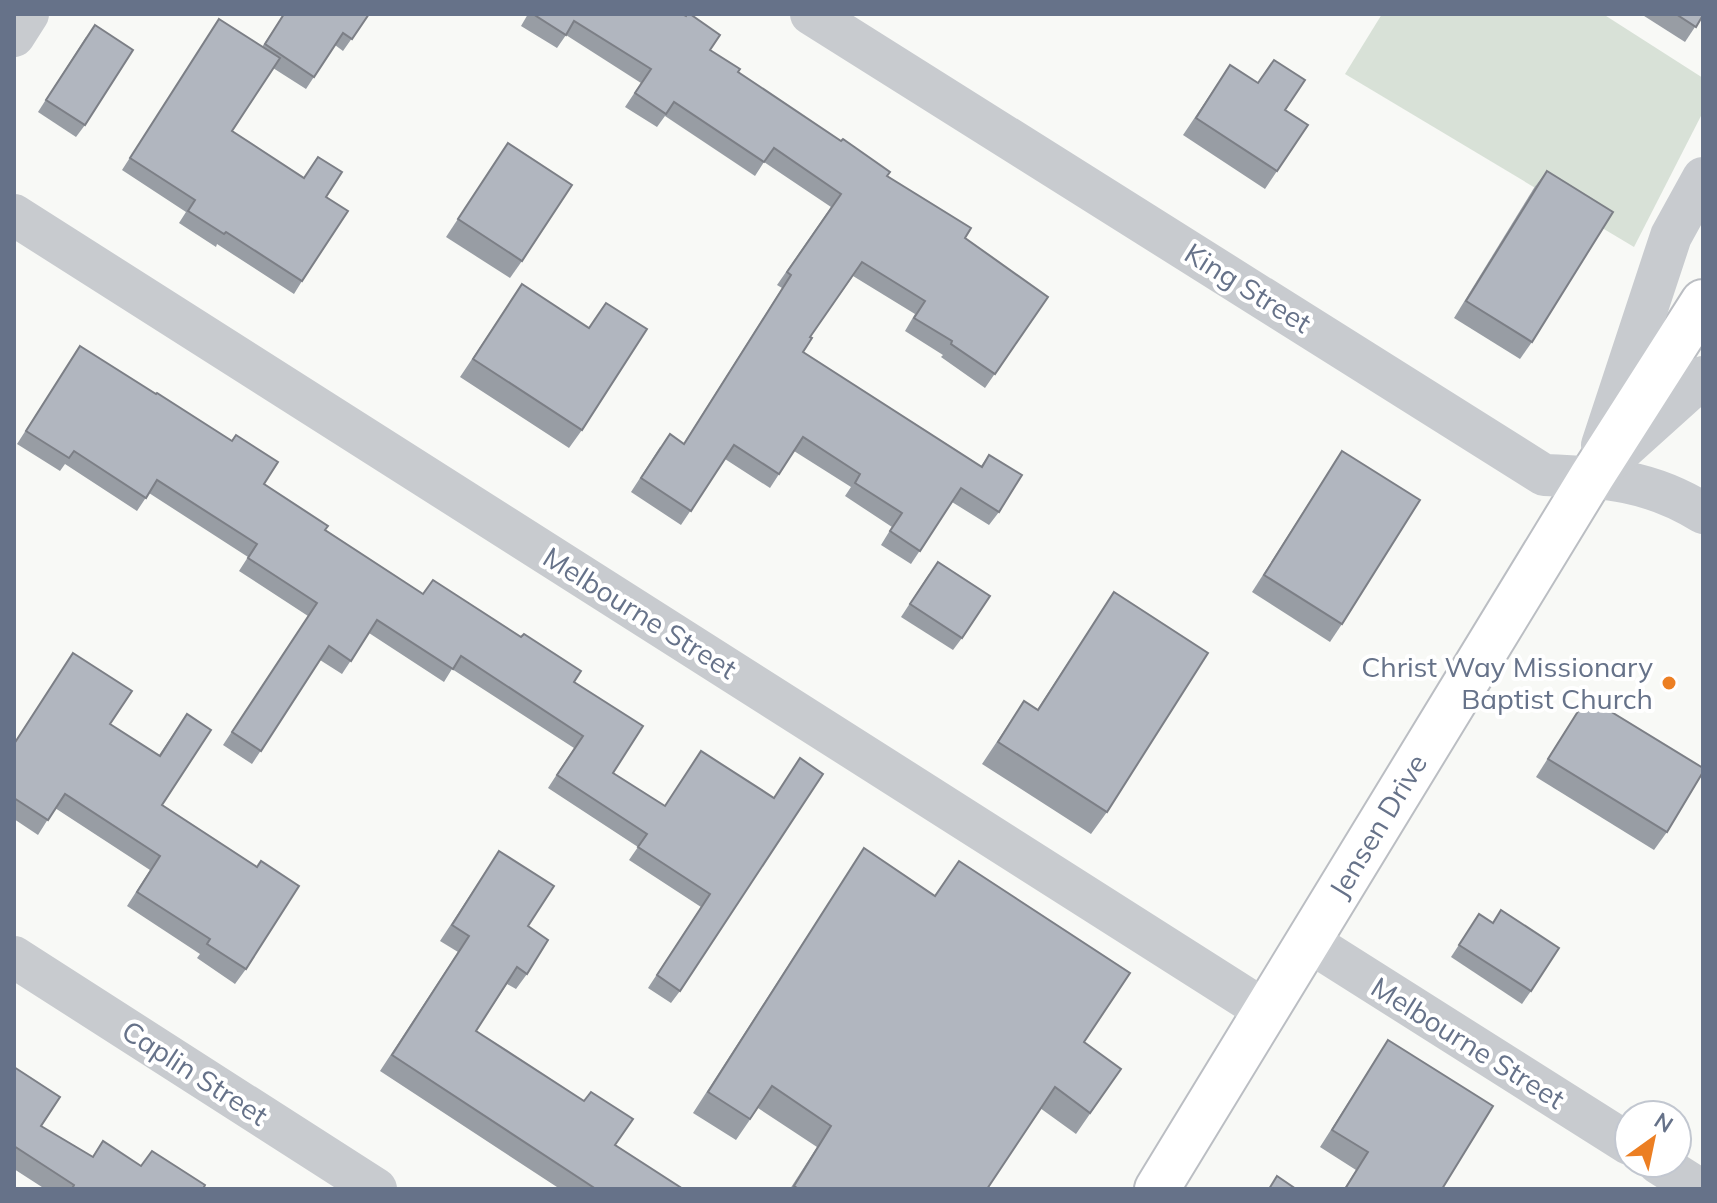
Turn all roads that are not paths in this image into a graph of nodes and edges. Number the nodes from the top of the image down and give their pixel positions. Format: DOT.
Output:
graph roads {
  1 [pos="28,14"];
  2 [pos="811,14"];
  3 [pos="14,36"];
  4 [pos="1703,178"];
  5 [pos="14,215"];
  6 [pos="1703,302"];
  7 [pos="1703,377"];
  8 [pos="1592,476"];
  9 [pos="1703,513"];
  10 [pos="1308,941"];
  11 [pos="14,957"];
  12 [pos="1266,1011"];
  13 [pos="1613,1134"];
  14 [pos="376,1189"];
  15 [pos="1157,1189"];
  1 -- 3 [label="street"];
  2 -- 8 [label="street, King Street"];
  4 -- 8 [label="street"];
  5 -- 12 [label="street, Melbourne Street"];
  6 -- 8 [label="main road, Jensen Drive"];
  7 -- 8 [label="street"];
  8 -- 9 [label="street, King Street"];
  8 -- 10 [label="main road, Jensen Drive"];
  10 -- 12 [label="main road, Jensen Drive"];
  10 -- 13 [label="street, Melbourne Street"];
  11 -- 14 [label="street, Caplin Street"];
  12 -- 15 [label="main road, Jensen Drive"];
}
